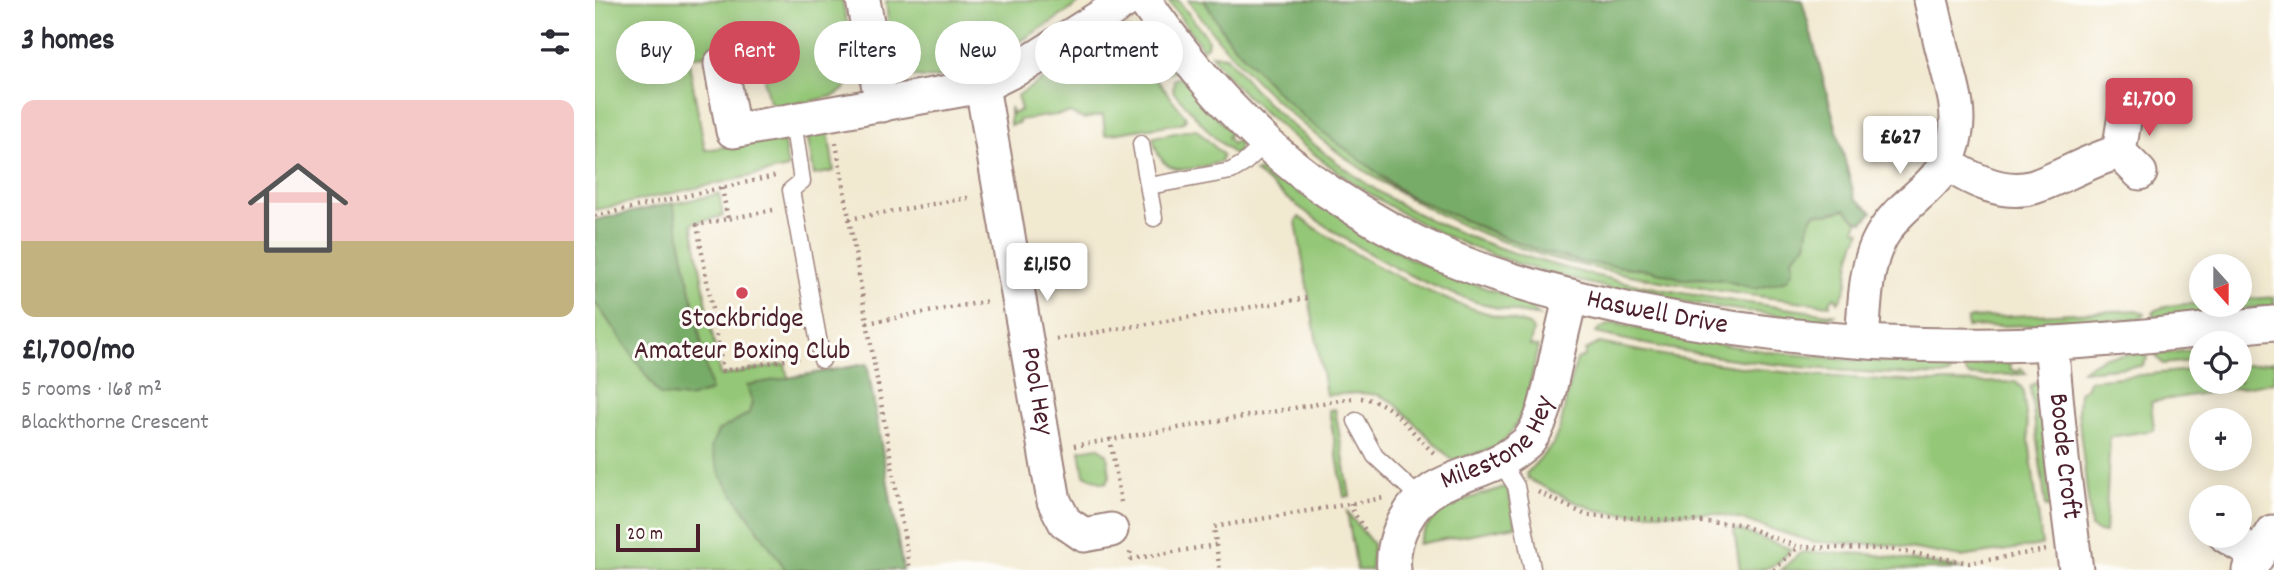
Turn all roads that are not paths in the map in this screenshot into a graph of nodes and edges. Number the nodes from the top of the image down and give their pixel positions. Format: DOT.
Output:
graph roads {
  1 [pos="863,0"];
  2 [pos="1127,0"];
  3 [pos="1144,0"];
  4 [pos="1931,0"];
  5 [pos="725,84"];
  6 [pos="982,86"];
  7 [pos="881,105"];
  8 [pos="2125,115"];
  9 [pos="793,121"];
  10 [pos="1267,142"];
  11 [pos="1141,144"];
  12 [pos="1947,164"];
  13 [pos="1149,187"];
  14 [pos="1154,218"];
  15 [pos="1571,296"];
  16 [pos="2274,323"];
  17 [pos="1862,341"];
  18 [pos="2051,343"];
  19 [pos="821,357"];
  20 [pos="1356,421"];
  21 [pos="1502,460"];
  22 [pos="1412,491"];
  23 [pos="1118,528"];
  24 [pos="2075,558"];
  25 [pos="1532,568"];
  26 [pos="1394,570"];
  1 -- 7 [label="street"];
  2 -- 6 [label="street"];
  3 -- 10 [label="street, Haswell Drive"];
  4 -- 12 [label="street"];
  5 -- 9 [label="street"];
  6 -- 7 [label="street"];
  6 -- 23 [label="street, Pool Hey"];
  7 -- 9 [label="street"];
  8 -- 12 [label="street"];
  9 -- 19 [label="lane"];
  10 -- 13 [label="lane"];
  10 -- 15 [label="street, Haswell Drive"];
  11 -- 13 [label="lane"];
  12 -- 17 [label="street"];
  13 -- 14 [label="lane"];
  15 -- 17 [label="street, Haswell Drive"];
  15 -- 21 [label="street, Milestone Hey"];
  16 -- 18 [label="street, Haswell Drive"];
  17 -- 18 [label="street, Haswell Drive"];
  18 -- 24 [label="street, Boode Croft"];
  20 -- 22 [label="lane"];
  21 -- 22 [label="street, Milestone Hey"];
  21 -- 25 [label="lane"];
  22 -- 26 [label="street, Milestone Hey"];
}
